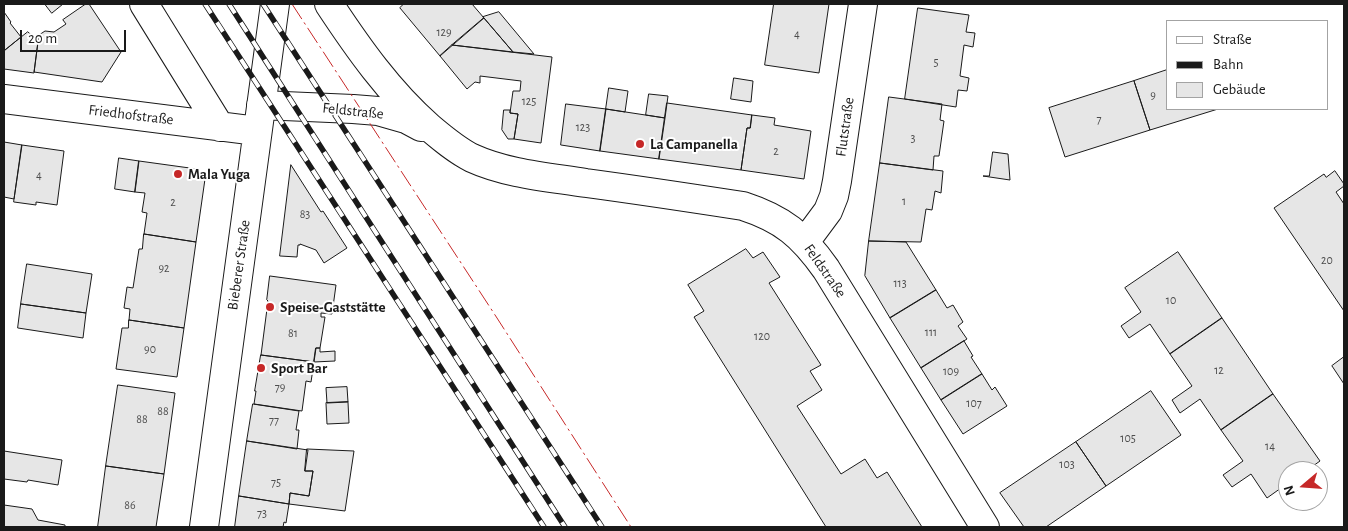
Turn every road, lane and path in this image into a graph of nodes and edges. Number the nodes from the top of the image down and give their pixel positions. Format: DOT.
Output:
graph roads {
  1 [pos="144,4"];
  2 [pos="275,4"];
  3 [pos="329,4"];
  4 [pos="863,4"];
  5 [pos="4,99"];
  6 [pos="261,105"];
  7 [pos="220,127"];
  8 [pos="257,131"];
  9 [pos="440,136"];
  10 [pos="805,242"];
  11 [pos="204,527"];
  12 [pos="985,527"];
  1 -- 7 [label="street"];
  2 -- 6 [label="street, Bieberer Straße"];
  3 -- 9 [label="street, Feldstraße"];
  4 -- 10 [label="street, Flutstraße"];
  5 -- 7 [label="street, Friedhofstraße"];
  6 -- 8 [label="street, Bieberer Straße"];
  6 -- 9 [label="street, Feldstraße"];
  7 -- 8 [label="street, Friedhofstraße"];
  8 -- 11 [label="street, Bieberer Straße"];
  9 -- 10 [label="street, Feldstraße"];
  10 -- 12 [label="street, Feldstraße"];
}
